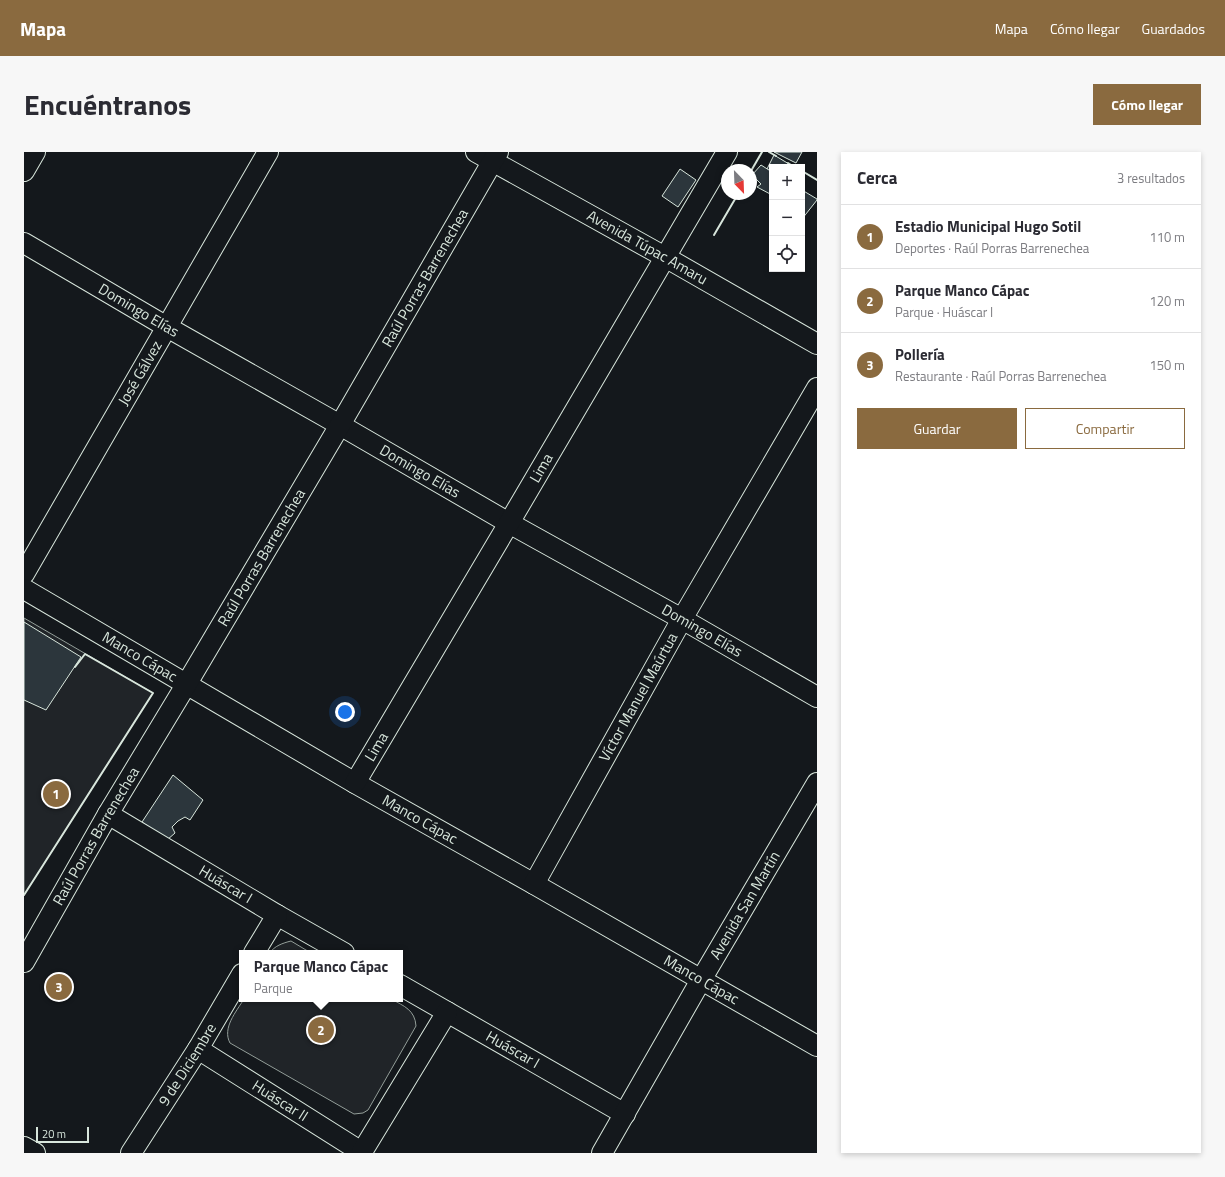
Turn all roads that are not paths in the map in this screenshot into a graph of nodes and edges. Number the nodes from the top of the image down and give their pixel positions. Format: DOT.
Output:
graph roads {
  1 [pos="35,152"];
  2 [pos="268,152"];
  3 [pos="727,152"];
  4 [pos="489,155"];
  5 [pos="24,171"];
  6 [pos="24,243"];
  7 [pos="665,257"];
  8 [pos="167,327"];
  9 [pos="817,344"];
  10 [pos="817,388"];
  11 [pos="340,425"];
  12 [pos="510,523"];
  13 [pos="24,574"];
  14 [pos="24,589"];
  15 [pos="682,619"];
  16 [pos="186,685"];
  17 [pos="817,697"];
  18 [pos="817,782"];
  19 [pos="355,783"];
  20 [pos="108,814"];
  21 [pos="534,884"];
  22 [pos="277,915"];
  23 [pos="256,950"];
  24 [pos="339,950"];
  25 [pos="24,962"];
  26 [pos="239,979"];
  27 [pos="701,980"];
  28 [pos="403,987"];
  29 [pos="447,1012"];
  30 [pos="817,1046"];
  31 [pos="198,1049"];
  32 [pos="625,1114"];
  33 [pos="24,1147"];
  34 [pos="35,1153"];
  35 [pos="131,1153"];
  36 [pos="362,1153"];
  37 [pos="602,1153"];
  1 -- 5 [label="street"];
  2 -- 8 [label="street, José Gálvez"];
  3 -- 7 [label="street, Lima"];
  4 -- 7 [label="street, Avenida Túpac Amaru"];
  4 -- 11 [label="street, Raúl Porras Barrenechea"];
  6 -- 8 [label="street, Domingo Elías"];
  7 -- 9 [label="street, Avenida Túpac Amaru"];
  7 -- 12 [label="street, Lima"];
  8 -- 11 [label="street, Domingo Elías"];
  8 -- 13 [label="street, José Gálvez"];
  10 -- 15 [label="street, Víctor Manuel Maúrtua"];
  11 -- 12 [label="street, Domingo Elías"];
  11 -- 16 [label="street, Raúl Porras Barrenechea"];
  12 -- 15 [label="street, Domingo Elías"];
  12 -- 19 [label="street, Lima"];
  14 -- 16 [label="street, Manco Cápac"];
  15 -- 17 [label="street, Domingo Elías"];
  15 -- 21 [label="street, Víctor Manuel Maúrtua"];
  16 -- 19 [label="street, Manco Cápac"];
  16 -- 20 [label="street, Raúl Porras Barrenechea"];
  18 -- 27 [label="street, Avenida San Martín"];
  19 -- 21 [label="street, Manco Cápac"];
  20 -- 22 [label="street, Huáscar I"];
  20 -- 25 [label="street, Raúl Porras Barrenechea"];
  21 -- 27 [label="street, Manco Cápac"];
  22 -- 23 [label="street"];
  22 -- 24 [label="street, Huáscar I"];
  26 -- 31 [label="street, 9 de Diciembre"];
  27 -- 30 [label="street, Manco Cápac"];
  27 -- 32 [label="street, Avenida San Martín"];
  28 -- 29 [label="street, Huáscar I"];
  29 -- 32 [label="street, Huáscar I"];
  29 -- 36 [label="street"];
  31 -- 35 [label="street, 9 de Diciembre"];
  31 -- 36 [label="street, Huáscar II"];
  32 -- 37 [label="street, Avenida San Martín"];
  33 -- 34 [label="street"];
}
